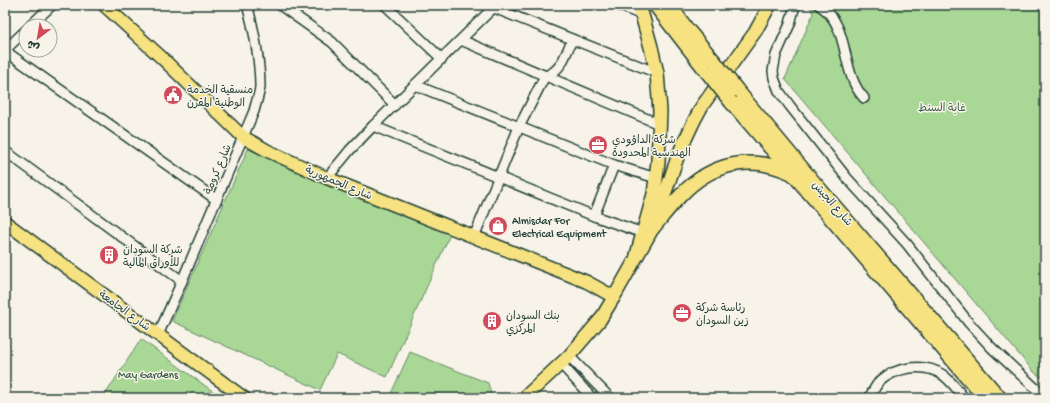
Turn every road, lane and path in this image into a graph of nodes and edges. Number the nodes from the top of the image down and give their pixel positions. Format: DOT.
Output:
graph roads {
  1 [pos="52,5"];
  2 [pos="104,5"];
  3 [pos="247,5"];
  4 [pos="280,5"];
  5 [pos="385,5"];
  6 [pos="618,5"];
  7 [pos="655,5"];
  8 [pos="670,5"];
  9 [pos="678,5"];
  10 [pos="770,5"];
  11 [pos="795,5"];
  12 [pos="818,5"];
  13 [pos="492,6"];
  14 [pos="640,10"];
  15 [pos="38,18"];
  16 [pos="687,29"];
  17 [pos="18,38"];
  18 [pos="461,40"];
  19 [pos="572,40"];
  20 [pos="5,50"];
  21 [pos="442,59"];
  22 [pos="657,73"];
  23 [pos="545,76"];
  24 [pos="415,85"];
  25 [pos="864,98"];
  26 [pos="395,105"];
  27 [pos="659,124"];
  28 [pos="374,126"];
  29 [pos="519,127"];
  30 [pos="243,137"];
  31 [pos="5,151"];
  32 [pos="614,165"];
  33 [pos="791,173"];
  34 [pos="327,178"];
  35 [pos="498,178"];
  36 [pos="656,178"];
  37 [pos="217,200"];
  38 [pos="594,216"];
  39 [pos="5,222"];
  40 [pos="648,230"];
  41 [pos="474,237"];
  42 [pos="637,255"];
  43 [pos="182,281"];
  44 [pos="614,297"];
  45 [pos="158,335"];
  46 [pos="565,360"];
  47 [pos="1045,397"];
  48 [pos="244,398"];
  49 [pos="524,398"];
  50 [pos="592,398"];
  51 [pos="610,398"];
  52 [pos="869,398"];
  53 [pos="964,398"];
  54 [pos="985,398"];
  55 [pos="1000,398"];
  1 -- 15 [label="street"];
  2 -- 30 [label="main road, شارع الجمهورية"];
  3 -- 30 [label="street, شارع كرومة"];
  4 -- 26 [label="street"];
  5 -- 21 [label="street"];
  6 -- 14 [label="street"];
  7 -- 33 [label="highway, شارع الجيش, bridge"];
  8 -- 16 [label="highway, شارع الجيش"];
  9 -- 16 [label="highway"];
  10 -- 40 [label="main road"];
  11 -- 47 [label="street"];
  12 -- 25 [label="street"];
  13 -- 18 [label="street"];
  13 -- 19 [label="street"];
  14 -- 22 [label="highway"];
  16 -- 55 [label="highway, شارع الجيش, bridge"];
  17 -- 20 [label="street"];
  18 -- 21 [label="street"];
  18 -- 23 [label="street"];
  19 -- 22 [label="street"];
  19 -- 23 [label="street"];
  20 -- 37 [label="street"];
  21 -- 24 [label="street"];
  22 -- 27 [label="highway"];
  23 -- 27 [label="street"];
  23 -- 29 [label="street"];
  24 -- 26 [label="street"];
  24 -- 29 [label="street"];
  26 -- 28 [label="street"];
  27 -- 36 [label="highway"];
  28 -- 34 [label="street"];
  28 -- 35 [label="street"];
  29 -- 32 [label="street"];
  29 -- 35 [label="street"];
  30 -- 34 [label="main road, شارع الجمهورية"];
  30 -- 37 [label="street, شارع كرومة"];
  31 -- 43 [label="street"];
  32 -- 36 [label="street"];
  32 -- 38 [label="street"];
  33 -- 40 [label="highway"];
  33 -- 54 [label="highway, شارع الجيش"];
  34 -- 41 [label="main road, شارع الجمهورية"];
  35 -- 38 [label="street"];
  35 -- 41 [label="street"];
  36 -- 40 [label="highway"];
  37 -- 43 [label="street, شارع كرومة"];
  38 -- 40 [label="street"];
  39 -- 45 [label="main road, شارع الجامعة"];
  40 -- 42 [label="highway"];
  41 -- 44 [label="main road, شارع الجمهورية"];
  42 -- 44 [label="main road"];
  43 -- 45 [label="street, شارع كرومة"];
  44 -- 46 [label="main road"];
  45 -- 48 [label="main road, شارع الجامعة"];
  46 -- 49 [label="main road"];
  46 -- 50 [label="street"];
  46 -- 51 [label="street"];
  52 -- 53 [label="street"];
}
